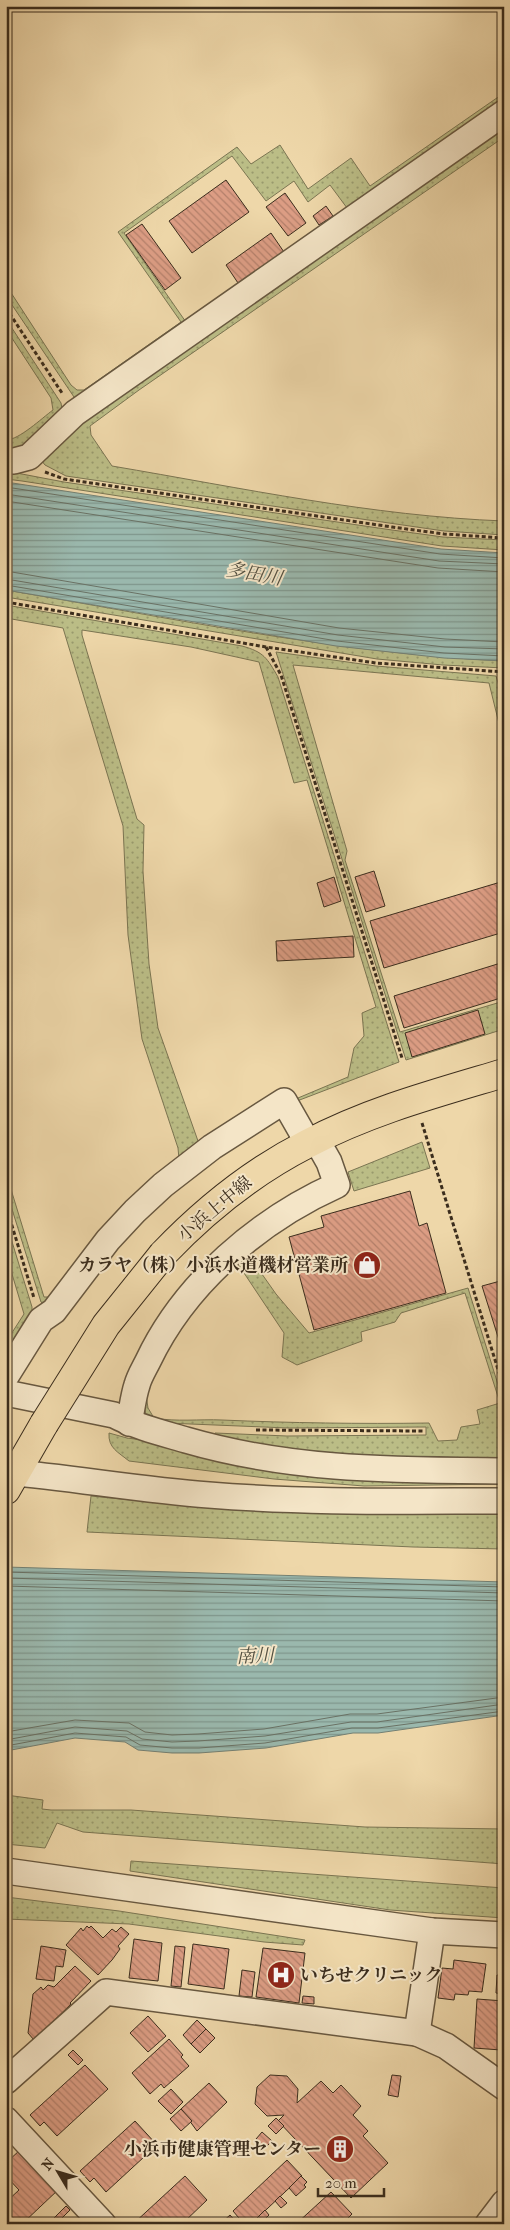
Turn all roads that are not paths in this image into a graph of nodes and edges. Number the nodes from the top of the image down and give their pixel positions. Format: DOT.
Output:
graph roads {
  1 [pos="504,113"];
  2 [pos="10,461"];
  3 [pos="504,1073"];
  4 [pos="312,1141"];
  5 [pos="6,1376"];
  6 [pos="6,1393"];
  7 [pos="129,1423"];
  8 [pos="504,1471"];
  9 [pos="9,1481"];
  10 [pos="504,1501"];
  11 [pos="6,1871"];
  12 [pos="432,1931"];
  13 [pos="504,1934"];
  14 [pos="417,2033"];
  15 [pos="6,2082"];
  16 [pos="504,2087"];
  17 [pos="6,2120"];
  18 [pos="504,2203"];
  19 [pos="103,2224"];
  20 [pos="488,2224"];
  1 -- 2 [label="street"];
  3 -- 4 [label="main road, 小浜上中線"];
  4 -- 5 [label="street"];
  4 -- 7 [label="street"];
  4 -- 9 [label="main road, 小浜上中線, bridge"];
  6 -- 7 [label="street"];
  7 -- 8 [label="street"];
  9 -- 10 [label="street"];
  11 -- 12 [label="street"];
  12 -- 13 [label="street"];
  12 -- 14 [label="street"];
  14 -- 15 [label="street"];
  14 -- 16 [label="street"];
  17 -- 19 [label="street"];
  18 -- 20 [label="street"];
}
